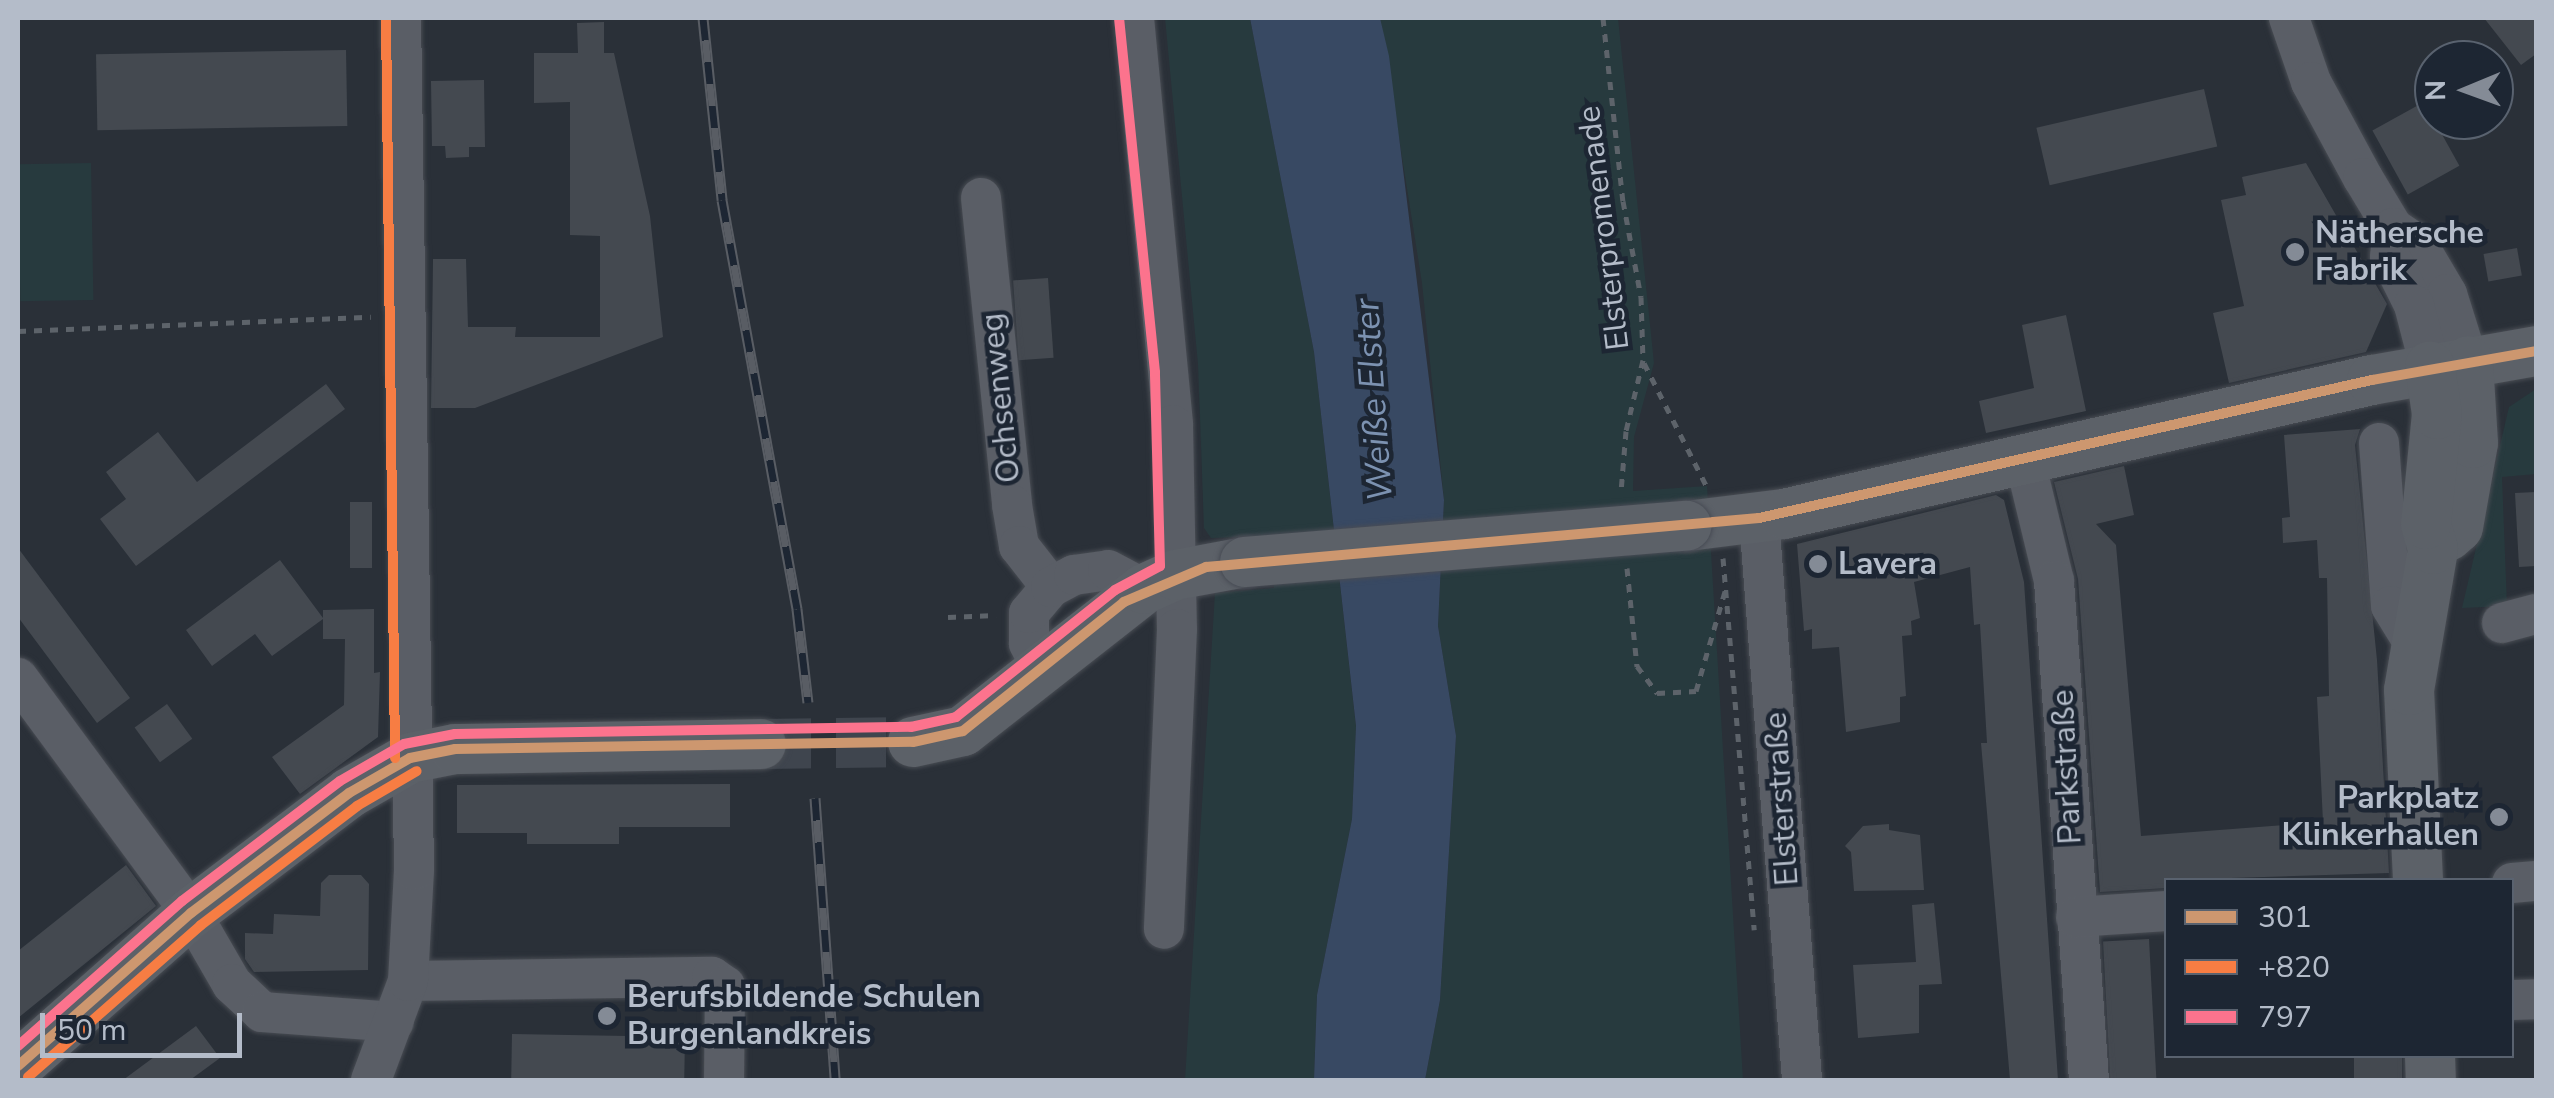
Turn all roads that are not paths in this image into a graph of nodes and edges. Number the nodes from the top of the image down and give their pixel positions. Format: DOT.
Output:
graph roads {
  1 [pos="401,18"];
  2 [pos="1134,18"];
  3 [pos="2288,18"];
  4 [pos="981,198"];
  5 [pos="2536,351"];
  6 [pos="2449,364"];
  7 [pos="2378,443"];
  8 [pos="2024,457"];
  9 [pos="1720,524"];
  10 [pos="1160,582"];
  11 [pos="1040,600"];
  12 [pos="2415,646"];
  13 [pos="1042,669"];
  14 [pos="18,678"];
  15 [pos="914,742"];
  16 [pos="761,744"];
  17 [pos="410,758"];
  18 [pos="2418,878"];
  19 [pos="2164,911"];
  20 [pos="191,913"];
  21 [pos="2076,917"];
  22 [pos="1164,929"];
  23 [pos="408,981"];
  24 [pos="394,1022"];
  25 [pos="18,1065"];
  26 [pos="370,1080"];
  27 [pos="724,1080"];
  28 [pos="1802,1080"];
  29 [pos="2089,1080"];
  1 -- 17 [label="street"];
  2 -- 10 [label="street"];
  3 -- 6 [label="street"];
  4 -- 11 [label="street, Ochsenweg"];
  5 -- 6 [label="main road"];
  6 -- 8 [label="main road"];
  6 -- 12 [label="main road"];
  7 -- 12 [label="street"];
  8 -- 9 [label="main road"];
  8 -- 21 [label="street, Parkstraße"];
  9 -- 10 [label="main road, bridge"];
  9 -- 28 [label="street, Elsterstraße"];
  10 -- 11 [label="street"];
  10 -- 13 [label="main road"];
  10 -- 22 [label="street"];
  11 -- 13 [label="street, Ochsenweg"];
  12 -- 18 [label="main road"];
  13 -- 15 [label="main road"];
  14 -- 20 [label="street"];
  16 -- 17 [label="main road"];
  17 -- 20 [label="main road"];
  17 -- 23 [label="street"];
  19 -- 21 [label="street"];
  20 -- 24 [label="street"];
  20 -- 25 [label="main road"];
  21 -- 29 [label="street, Parkstraße"];
  23 -- 24 [label="street"];
  23 -- 27 [label="street"];
  24 -- 26 [label="street"];
}
